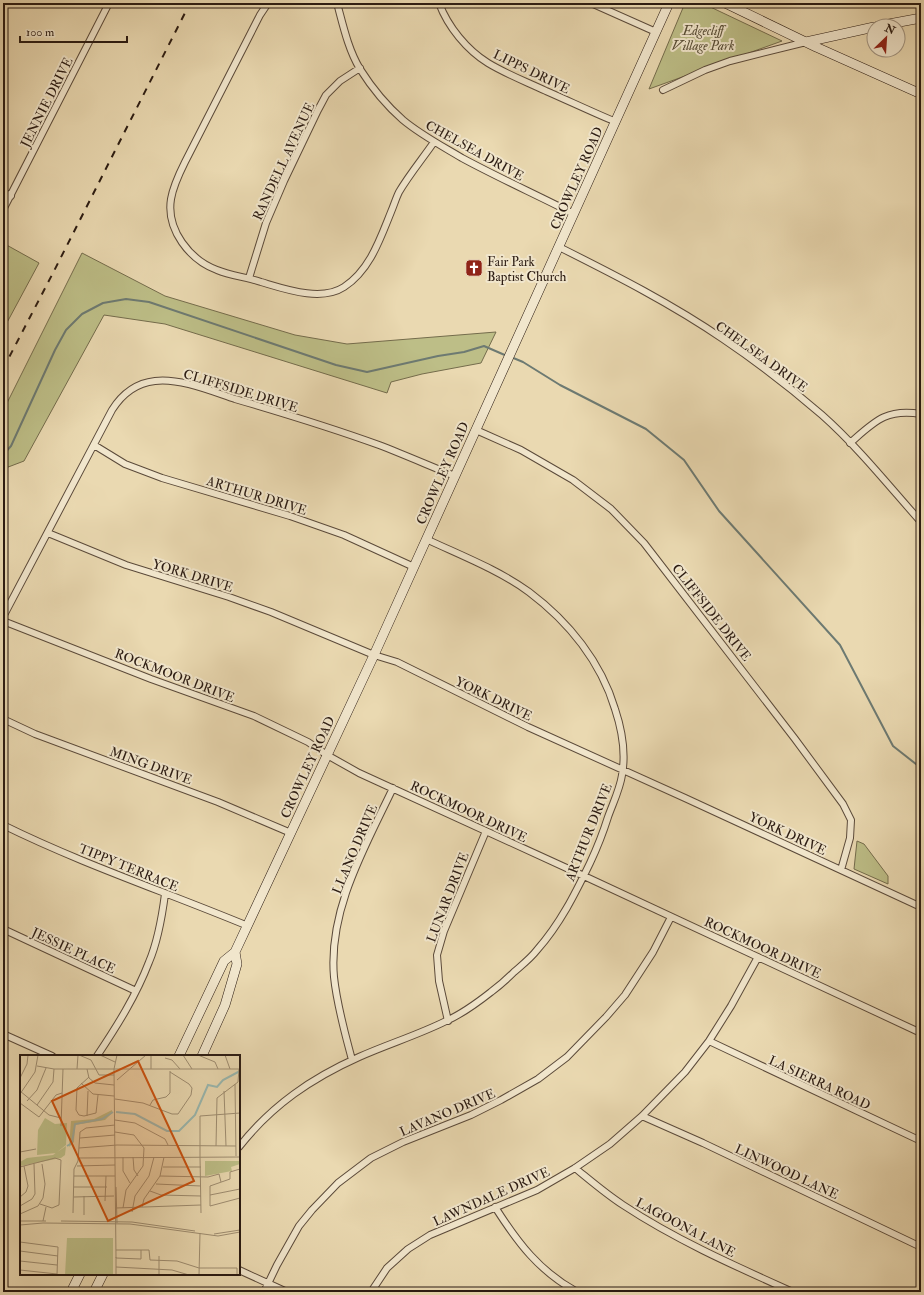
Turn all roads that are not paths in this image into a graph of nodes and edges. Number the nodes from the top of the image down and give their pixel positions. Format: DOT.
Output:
graph roads {
  1 [pos="109,3"];
  2 [pos="268,3"];
  3 [pos="337,3"];
  4 [pos="439,3"];
  5 [pos="591,3"];
  6 [pos="669,3"];
  7 [pos="725,3"];
  8 [pos="921,18"];
  9 [pos="906,21"];
  10 [pos="866,29"];
  11 [pos="656,32"];
  12 [pos="806,42"];
  13 [pos="360,68"];
  14 [pos="663,90"];
  15 [pos="921,94"];
  16 [pos="616,122"];
  17 [pos="434,142"];
  18 [pos="3,192"];
  19 [pos="10,196"];
  20 [pos="3,210"];
  21 [pos="574,214"];
  22 [pos="559,247"];
  23 [pos="249,278"];
  24 [pos="921,414"];
  25 [pos="476,430"];
  26 [pos="850,443"];
  27 [pos="94,445"];
  28 [pos="455,476"];
  29 [pos="921,522"];
  30 [pos="48,533"];
  31 [pos="426,539"];
  32 [pos="414,567"];
  33 [pos="3,617"];
  34 [pos="3,621"];
  35 [pos="374,655"];
  36 [pos="3,719"];
  37 [pos="327,755"];
  38 [pos="623,770"];
  39 [pos="393,788"];
  40 [pos="3,825"];
  41 [pos="486,831"];
  42 [pos="291,833"];
  43 [pos="841,870"];
  44 [pos="584,876"];
  45 [pos="165,894"];
  46 [pos="921,907"];
  47 [pos="672,917"];
  48 [pos="248,926"];
  49 [pos="3,929"];
  50 [pos="235,952"];
  51 [pos="758,957"];
  52 [pos="136,991"];
  53 [pos="448,1021"];
  54 [pos="921,1033"];
  55 [pos="3,1034"];
  56 [pos="709,1041"];
  57 [pos="50,1055"];
  58 [pos="98,1055"];
  59 [pos="179,1055"];
  60 [pos="202,1055"];
  61 [pos="352,1060"];
  62 [pos="642,1116"];
  63 [pos="921,1141"];
  64 [pos="240,1146"];
  65 [pos="575,1168"];
  66 [pos="495,1208"];
  67 [pos="921,1247"];
  68 [pos="240,1270"];
  69 [pos="80,1275"];
  70 [pos="102,1275"];
  71 [pos="268,1284"];
  72 [pos="71,1292"];
  73 [pos="94,1292"];
  74 [pos="264,1292"];
  75 [pos="287,1292"];
  76 [pos="371,1292"];
  77 [pos="577,1292"];
  78 [pos="793,1292"];
  1 -- 19 [label="street, JENNIE DRIVE"];
  2 -- 23 [label="street"];
  3 -- 13 [label="street, CHELSEA DRIVE"];
  4 -- 16 [label="street, LIPPS DRIVE"];
  5 -- 11 [label="street"];
  6 -- 11 [label="main road, CROWLEY ROAD"];
  7 -- 12 [label="main road"];
  8 -- 9 [label="main road"];
  10 -- 12 [label="main road"];
  11 -- 16 [label="main road, CROWLEY ROAD"];
  12 -- 14 [label="street"];
  12 -- 15 [label="main road"];
  13 -- 17 [label="street, CHELSEA DRIVE"];
  13 -- 23 [label="street, RANDELL AVENUE"];
  16 -- 21 [label="main road, CROWLEY ROAD"];
  17 -- 21 [label="street, CHELSEA DRIVE"];
  17 -- 23 [label="street"];
  18 -- 19 [label="street"];
  19 -- 20 [label="street, JENNIE DRIVE"];
  21 -- 22 [label="main road, CROWLEY ROAD"];
  22 -- 25 [label="main road, CROWLEY ROAD"];
  22 -- 26 [label="street, CHELSEA DRIVE"];
  24 -- 26 [label="street"];
  25 -- 28 [label="main road, CROWLEY ROAD"];
  25 -- 43 [label="street, CLIFFSIDE DRIVE"];
  26 -- 29 [label="street, CHELSEA DRIVE"];
  27 -- 28 [label="street, CLIFFSIDE DRIVE"];
  27 -- 30 [label="street, CLIFFSIDE DRIVE"];
  27 -- 32 [label="street, ARTHUR DRIVE"];
  28 -- 31 [label="main road, CROWLEY ROAD"];
  30 -- 33 [label="street, CLIFFSIDE DRIVE"];
  30 -- 35 [label="street, YORK DRIVE"];
  31 -- 32 [label="main road, CROWLEY ROAD"];
  31 -- 38 [label="street, ARTHUR DRIVE"];
  32 -- 35 [label="main road, CROWLEY ROAD"];
  34 -- 37 [label="street, ROCKMOOR DRIVE"];
  35 -- 37 [label="main road, CROWLEY ROAD"];
  35 -- 38 [label="street, YORK DRIVE"];
  36 -- 42 [label="street, MING DRIVE"];
  37 -- 39 [label="street, ROCKMOOR DRIVE"];
  37 -- 42 [label="main road, CROWLEY ROAD"];
  38 -- 43 [label="street, YORK DRIVE"];
  38 -- 44 [label="street, ARTHUR DRIVE"];
  39 -- 41 [label="street, ROCKMOOR DRIVE"];
  39 -- 61 [label="street, LLANO DRIVE"];
  40 -- 45 [label="street, TIPPY TERRACE"];
  41 -- 44 [label="street, ROCKMOOR DRIVE"];
  41 -- 53 [label="street, LUNAR DRIVE"];
  42 -- 48 [label="main road, CROWLEY ROAD"];
  43 -- 46 [label="street, YORK DRIVE"];
  44 -- 47 [label="street, ROCKMOOR DRIVE"];
  44 -- 53 [label="street, ARTHUR DRIVE"];
  45 -- 48 [label="street, TIPPY TERRACE"];
  45 -- 52 [label="street"];
  47 -- 51 [label="street, ROCKMOOR DRIVE"];
  47 -- 71 [label="street, LAVANO DRIVE"];
  48 -- 50 [label="main road, CROWLEY ROAD"];
  49 -- 52 [label="street, JESSIE PLACE"];
  50 -- 59 [label="main road, CROWLEY ROAD"];
  50 -- 60 [label="main road, CROWLEY ROAD"];
  51 -- 54 [label="street, ROCKMOOR DRIVE"];
  51 -- 56 [label="street, LAWNDALE DRIVE"];
  52 -- 58 [label="street"];
  53 -- 61 [label="street, ARTHUR DRIVE"];
  55 -- 57 [label="street"];
  56 -- 62 [label="street, LAWNDALE DRIVE"];
  56 -- 63 [label="street, LA SIERRA ROAD"];
  61 -- 64 [label="street, ARTHUR DRIVE"];
  62 -- 65 [label="street, LAWNDALE DRIVE"];
  62 -- 67 [label="street, LINWOOD LANE"];
  65 -- 66 [label="street, LAWNDALE DRIVE"];
  65 -- 78 [label="street, LAGOONA LANE"];
  66 -- 76 [label="street, LAWNDALE DRIVE"];
  66 -- 77 [label="street"];
  68 -- 71 [label="street"];
  69 -- 72 [label="main road"];
  70 -- 73 [label="main road"];
  71 -- 74 [label="street, LAVANO DRIVE"];
  71 -- 75 [label="street"];
}
